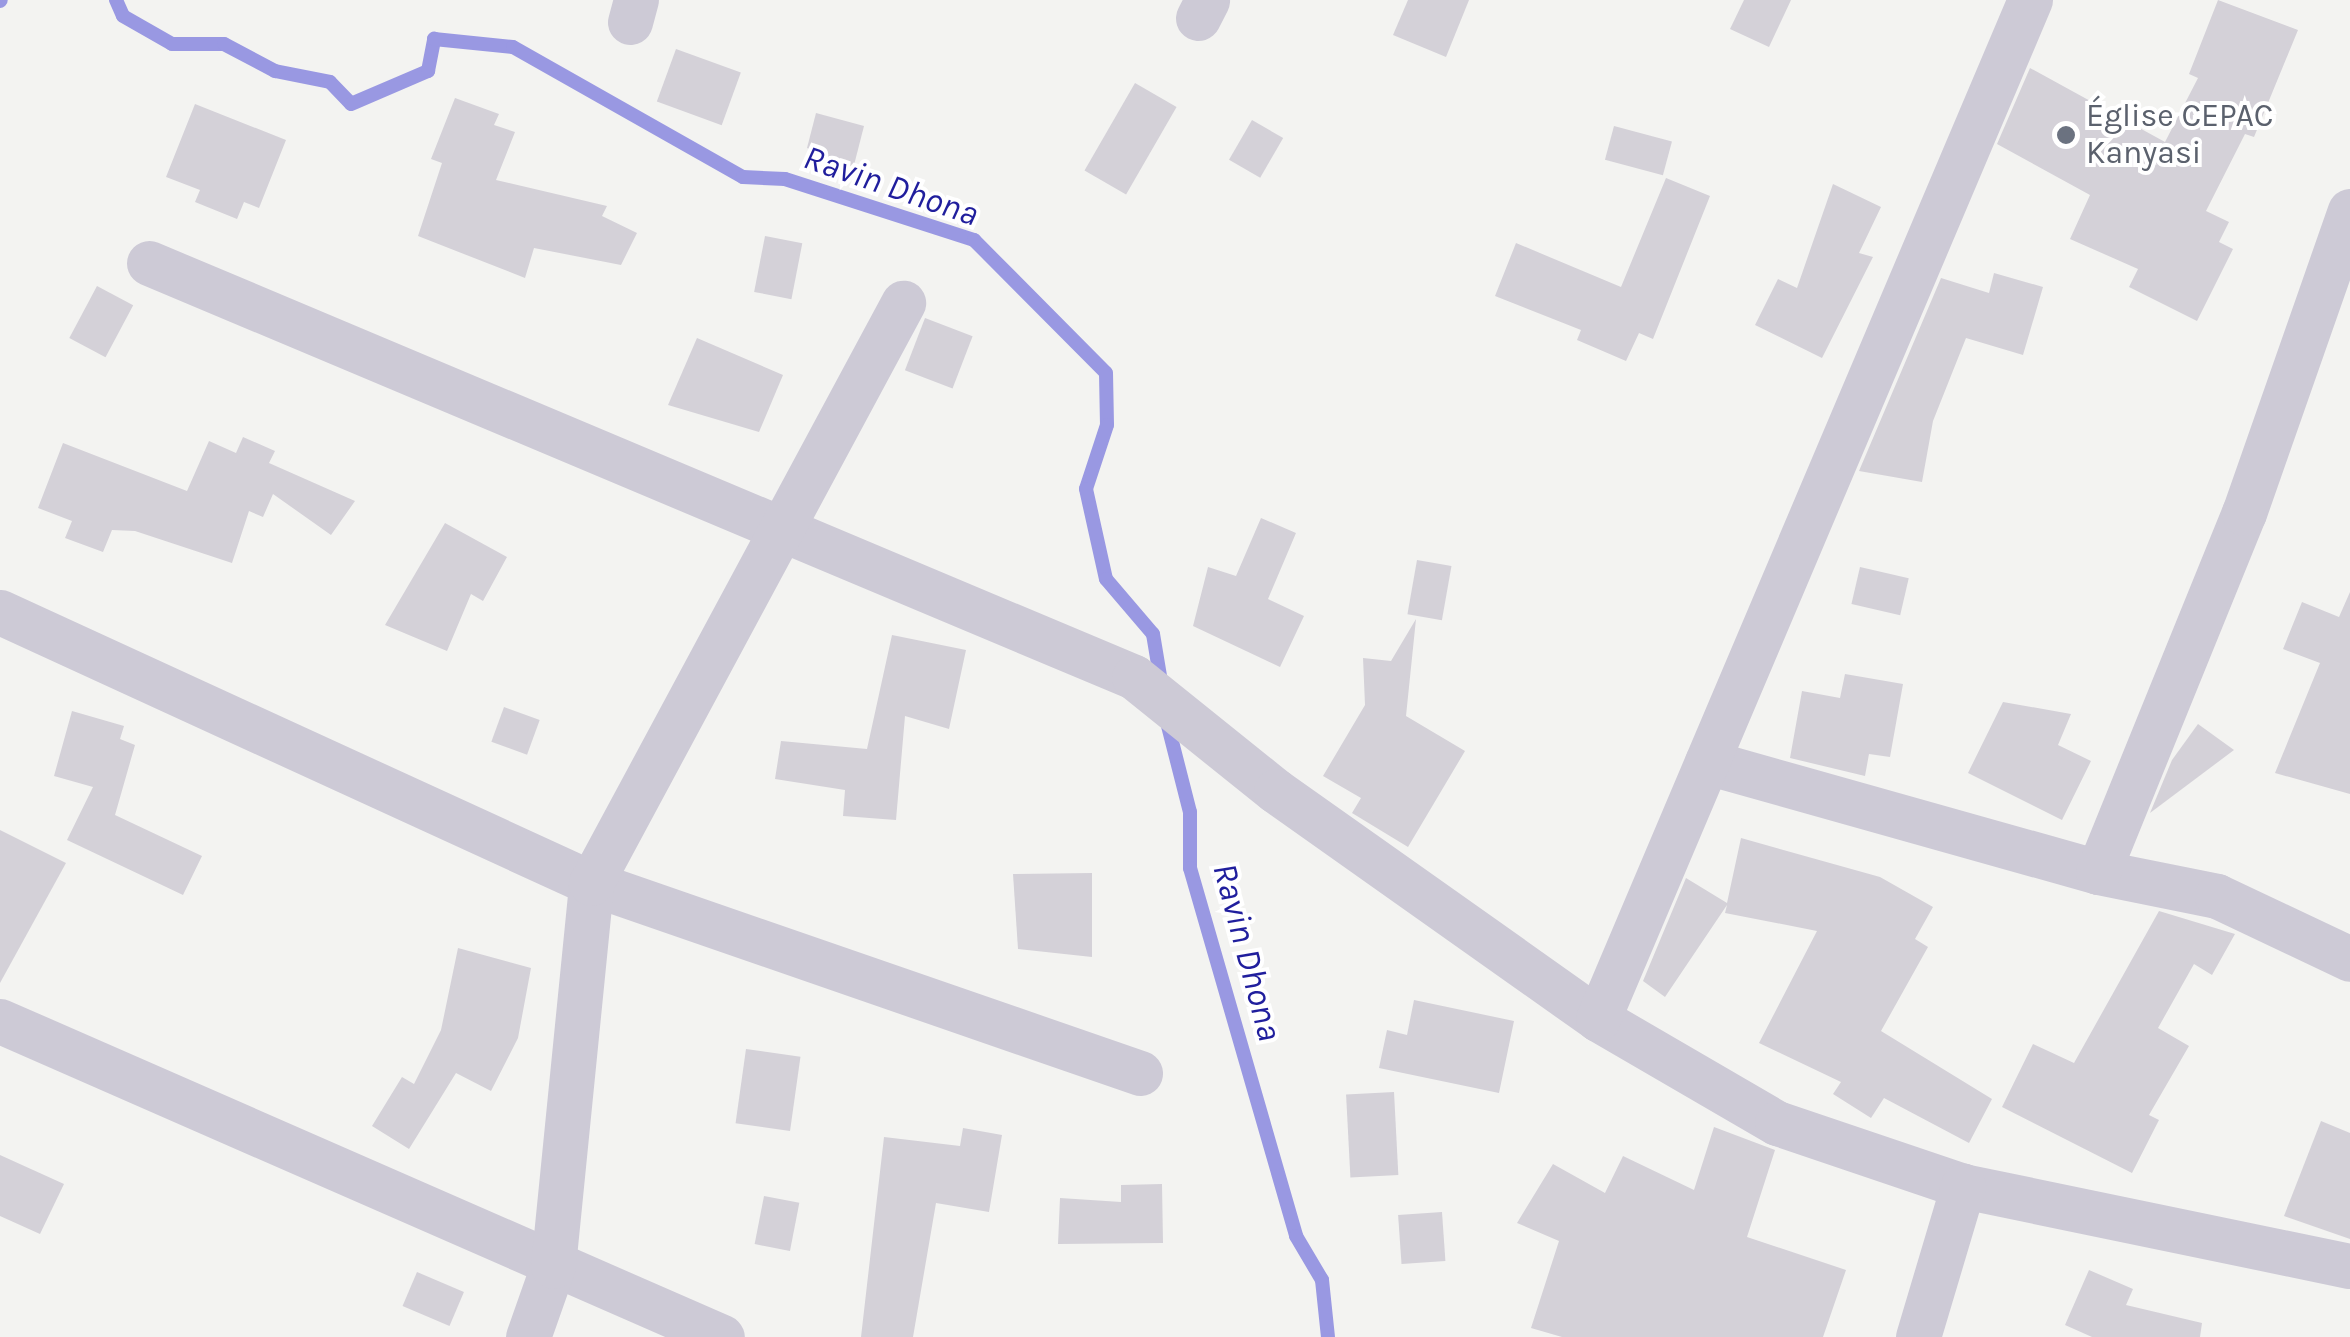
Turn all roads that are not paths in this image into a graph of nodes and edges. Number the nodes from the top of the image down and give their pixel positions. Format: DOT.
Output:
graph roads {
  1 [pos="2030,0"];
  2 [pos="2350,211"];
  3 [pos="149,263"];
  4 [pos="903,302"];
  5 [pos="782,529"];
  6 [pos="0,612"];
  7 [pos="1708,762"];
  8 [pos="2098,872"];
  9 [pos="591,883"];
  10 [pos="2350,960"];
  11 [pos="1598,1019"];
  12 [pos="0,1021"];
  13 [pos="1140,1073"];
  14 [pos="1963,1186"];
  15 [pos="554,1266"];
  16 [pos="2350,1266"];
  17 [pos="528,1337"];
  18 [pos="722,1337"];
  19 [pos="1918,1337"];
  1 -- 7 [label="street"];
  2 -- 8 [label="street"];
  3 -- 5 [label="street"];
  4 -- 5 [label="street"];
  5 -- 9 [label="street"];
  5 -- 11 [label="street"];
  6 -- 9 [label="street"];
  7 -- 8 [label="street"];
  7 -- 11 [label="street"];
  8 -- 10 [label="street"];
  9 -- 13 [label="street"];
  9 -- 15 [label="street"];
  11 -- 14 [label="street"];
  12 -- 15 [label="street"];
  14 -- 16 [label="street"];
  14 -- 19 [label="street"];
  15 -- 17 [label="street"];
  15 -- 18 [label="street"];
}
